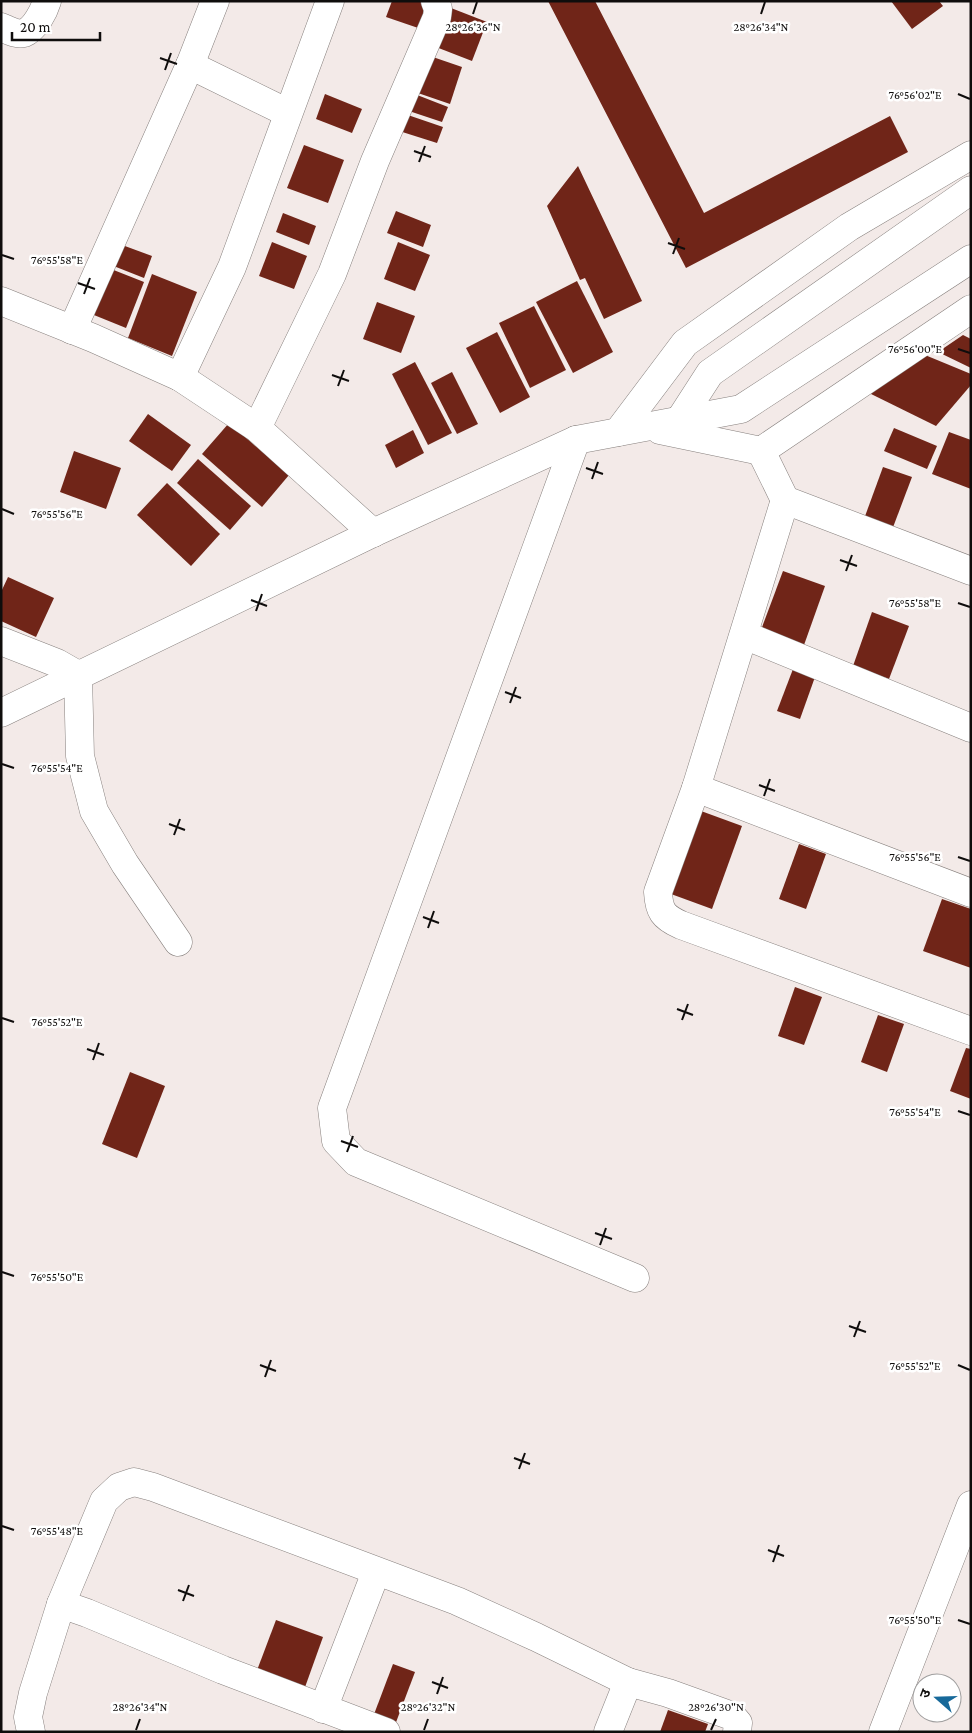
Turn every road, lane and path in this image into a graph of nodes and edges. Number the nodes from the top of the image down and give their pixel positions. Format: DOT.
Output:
graph roads {
  1 [pos="47,1"];
  2 [pos="215,1"];
  3 [pos="330,1"];
  4 [pos="435,1"];
  5 [pos="1,27"];
  6 [pos="190,65"];
  7 [pos="288,113"];
  8 [pos="971,155"];
  9 [pos="971,190"];
  10 [pos="971,259"];
  11 [pos="1,301"];
  12 [pos="971,309"];
  13 [pos="72,330"];
  14 [pos="180,377"];
  15 [pos="679,421"];
  16 [pos="646,427"];
  17 [pos="257,428"];
  18 [pos="618,432"];
  19 [pos="576,440"];
  20 [pos="761,451"];
  21 [pos="785,500"];
  22 [pos="373,534"];
  23 [pos="971,571"];
  24 [pos="744,635"];
  25 [pos="1,641"];
  26 [pos="78,675"];
  27 [pos="1,714"];
  28 [pos="971,728"];
  29 [pos="696,788"];
  30 [pos="971,893"];
  31 [pos="178,942"];
  32 [pos="971,1031"];
  33 [pos="635,1278"];
  34 [pos="971,1505"];
  35 [pos="376,1572"];
  36 [pos="61,1604"];
  37 [pos="628,1682"];
  38 [pos="324,1709"];
  39 [pos="891,1730"];
  40 [pos="31,1732"];
  41 [pos="386,1732"];
  42 [pos="608,1732"];
  43 [pos="737,1732"];
  1 -- 5 [label="street"];
  2 -- 6 [label="street"];
  3 -- 7 [label="street"];
  4 -- 17 [label="street"];
  6 -- 7 [label="street"];
  6 -- 13 [label="street"];
  7 -- 14 [label="street"];
  8 -- 18 [label="street"];
  9 -- 15 [label="street"];
  10 -- 15 [label="street"];
  11 -- 13 [label="street"];
  12 -- 20 [label="street"];
  13 -- 14 [label="street"];
  14 -- 17 [label="street"];
  15 -- 16 [label="street"];
  16 -- 18 [label="street"];
  16 -- 20 [label="street"];
  17 -- 22 [label="street"];
  18 -- 19 [label="street"];
  19 -- 22 [label="street"];
  19 -- 33 [label="street"];
  20 -- 21 [label="street"];
  21 -- 23 [label="street"];
  21 -- 24 [label="street"];
  22 -- 26 [label="street"];
  24 -- 28 [label="street"];
  24 -- 29 [label="street"];
  25 -- 26 [label="street"];
  26 -- 27 [label="street"];
  26 -- 31 [label="street"];
  29 -- 30 [label="street"];
  29 -- 32 [label="street"];
  34 -- 39 [label="street"];
  35 -- 36 [label="street"];
  35 -- 37 [label="street"];
  35 -- 38 [label="street"];
  36 -- 38 [label="street"];
  36 -- 40 [label="street"];
  37 -- 42 [label="street"];
  37 -- 43 [label="street"];
  38 -- 41 [label="street"];
}
